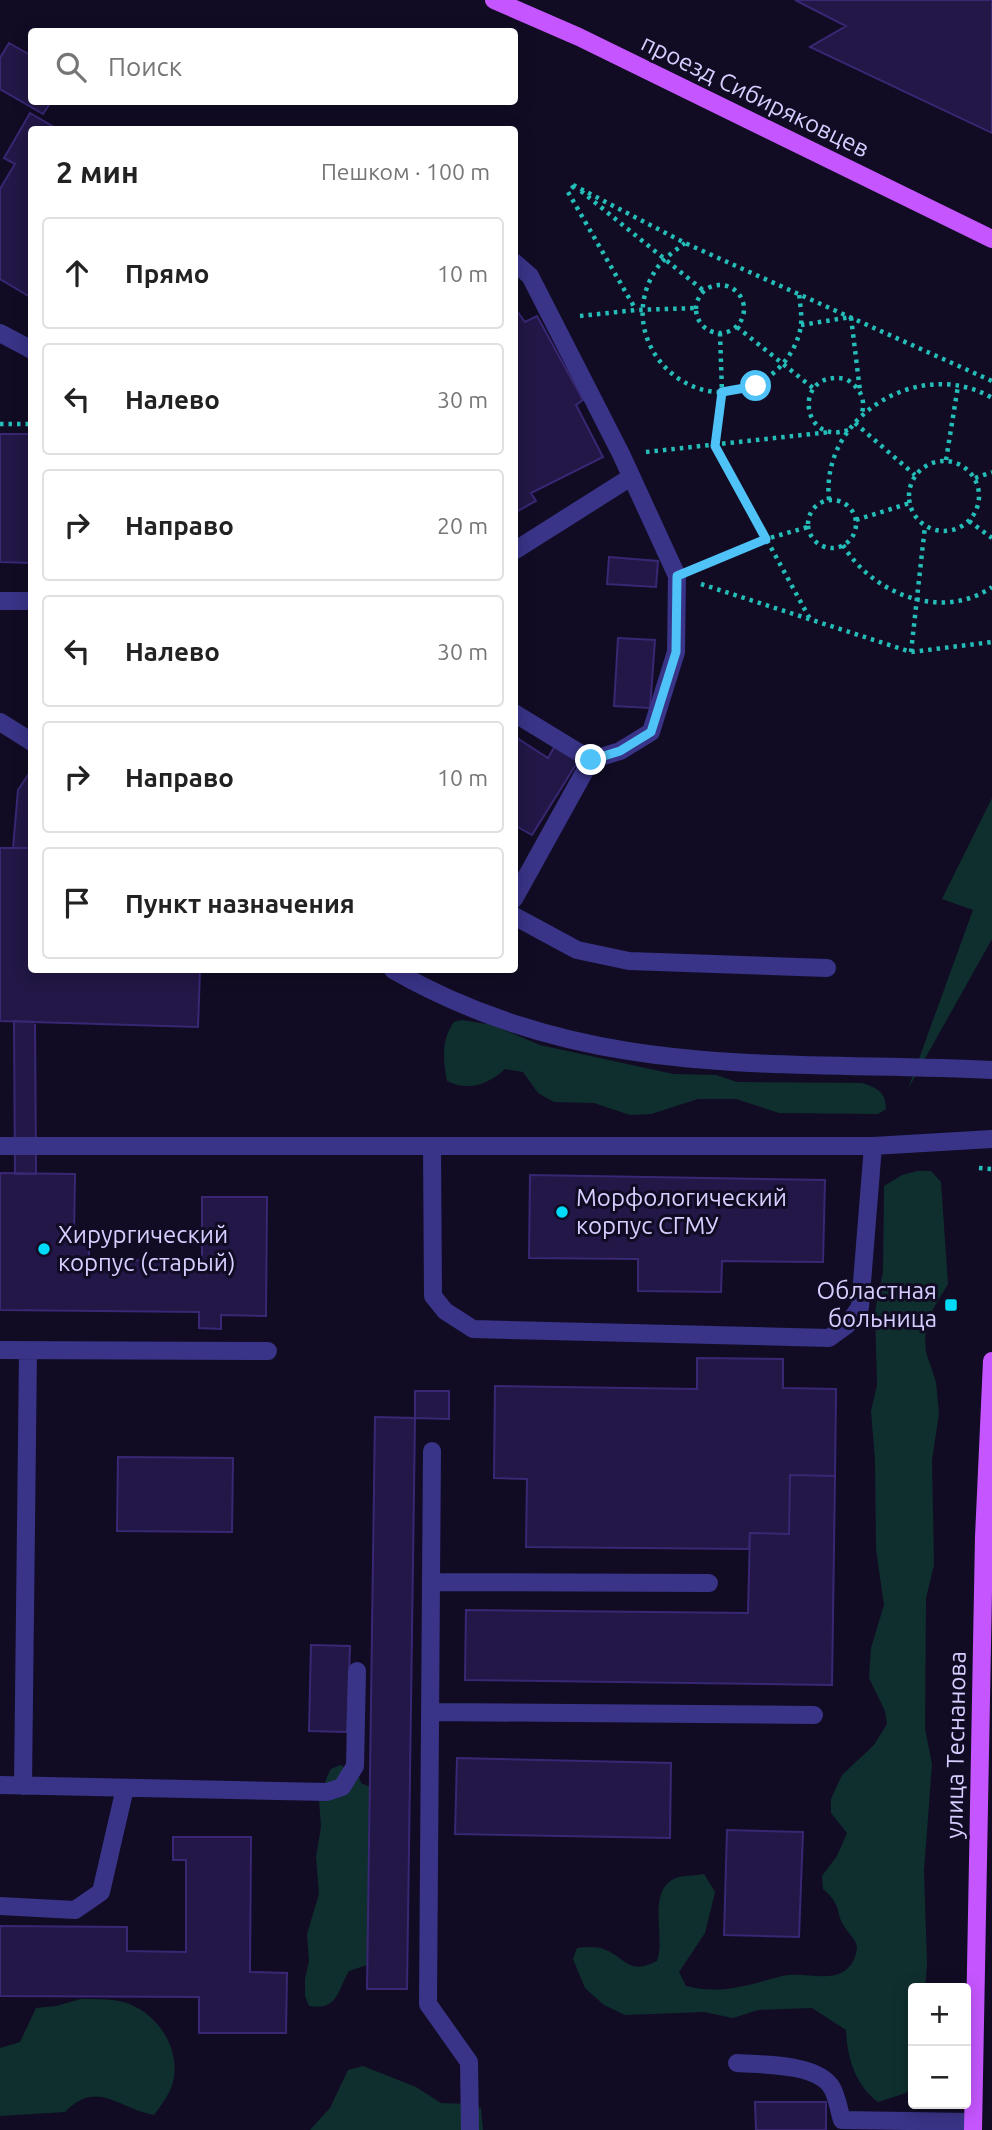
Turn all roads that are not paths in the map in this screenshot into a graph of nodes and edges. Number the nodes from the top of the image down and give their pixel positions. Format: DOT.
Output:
graph roads {
  1 [pos="494,0"];
  2 [pos="992,239"];
  3 [pos="518,266"];
  4 [pos="0,333"];
  5 [pos="28,348"];
  6 [pos="631,477"];
  7 [pos="518,548"];
  8 [pos="0,601"];
  9 [pos="28,601"];
  10 [pos="518,715"];
  11 [pos="0,722"];
  12 [pos="28,740"];
  13 [pos="591,760"];
  14 [pos="518,892"];
  15 [pos="518,918"];
  16 [pos="827,968"];
  17 [pos="399,973"];
  18 [pos="992,1070"];
  19 [pos="992,1139"];
  20 [pos="0,1146"];
  21 [pos="873,1146"];
  22 [pos="432,1147"];
  23 [pos="0,1350"];
  24 [pos="28,1351"];
  25 [pos="268,1351"];
  26 [pos="992,1361"];
  27 [pos="432,1451"];
  28 [pos="988,1538"];
  29 [pos="431,1582"];
  30 [pos="709,1583"];
  31 [pos="357,1671"];
  32 [pos="430,1713"];
  33 [pos="814,1715"];
  34 [pos="0,1785"];
  35 [pos="23,1786"];
  36 [pos="125,1788"];
  37 [pos="0,1906"];
  38 [pos="737,2063"];
  39 [pos="973,2126"];
  40 [pos="470,2130"];
  1 -- 2 [label="main road, проезд Сибиряковцев"];
  3 -- 6 [label="lane"];
  4 -- 5 [label="lane"];
  6 -- 7 [label="lane"];
  6 -- 13 [label="lane"];
  8 -- 9 [label="lane"];
  10 -- 13 [label="lane"];
  11 -- 12 [label="lane"];
  13 -- 14 [label="lane"];
  15 -- 16 [label="lane"];
  17 -- 18 [label="lane"];
  19 -- 21 [label="lane"];
  20 -- 22 [label="lane"];
  21 -- 22 [label="lane"];
  21 -- 22 [label="lane"];
  23 -- 24 [label="lane"];
  24 -- 25 [label="lane"];
  24 -- 35 [label="lane"];
  26 -- 28 [label="main road, улица Теснанова"];
  27 -- 29 [label="lane"];
  28 -- 39 [label="main road, улица Теснанова"];
  29 -- 30 [label="lane"];
  29 -- 32 [label="lane"];
  31 -- 36 [label="lane"];
  32 -- 33 [label="lane"];
  32 -- 40 [label="lane"];
  34 -- 35 [label="lane"];
  35 -- 36 [label="lane"];
  36 -- 37 [label="lane"];
  38 -- 39 [label="lane"];
}
